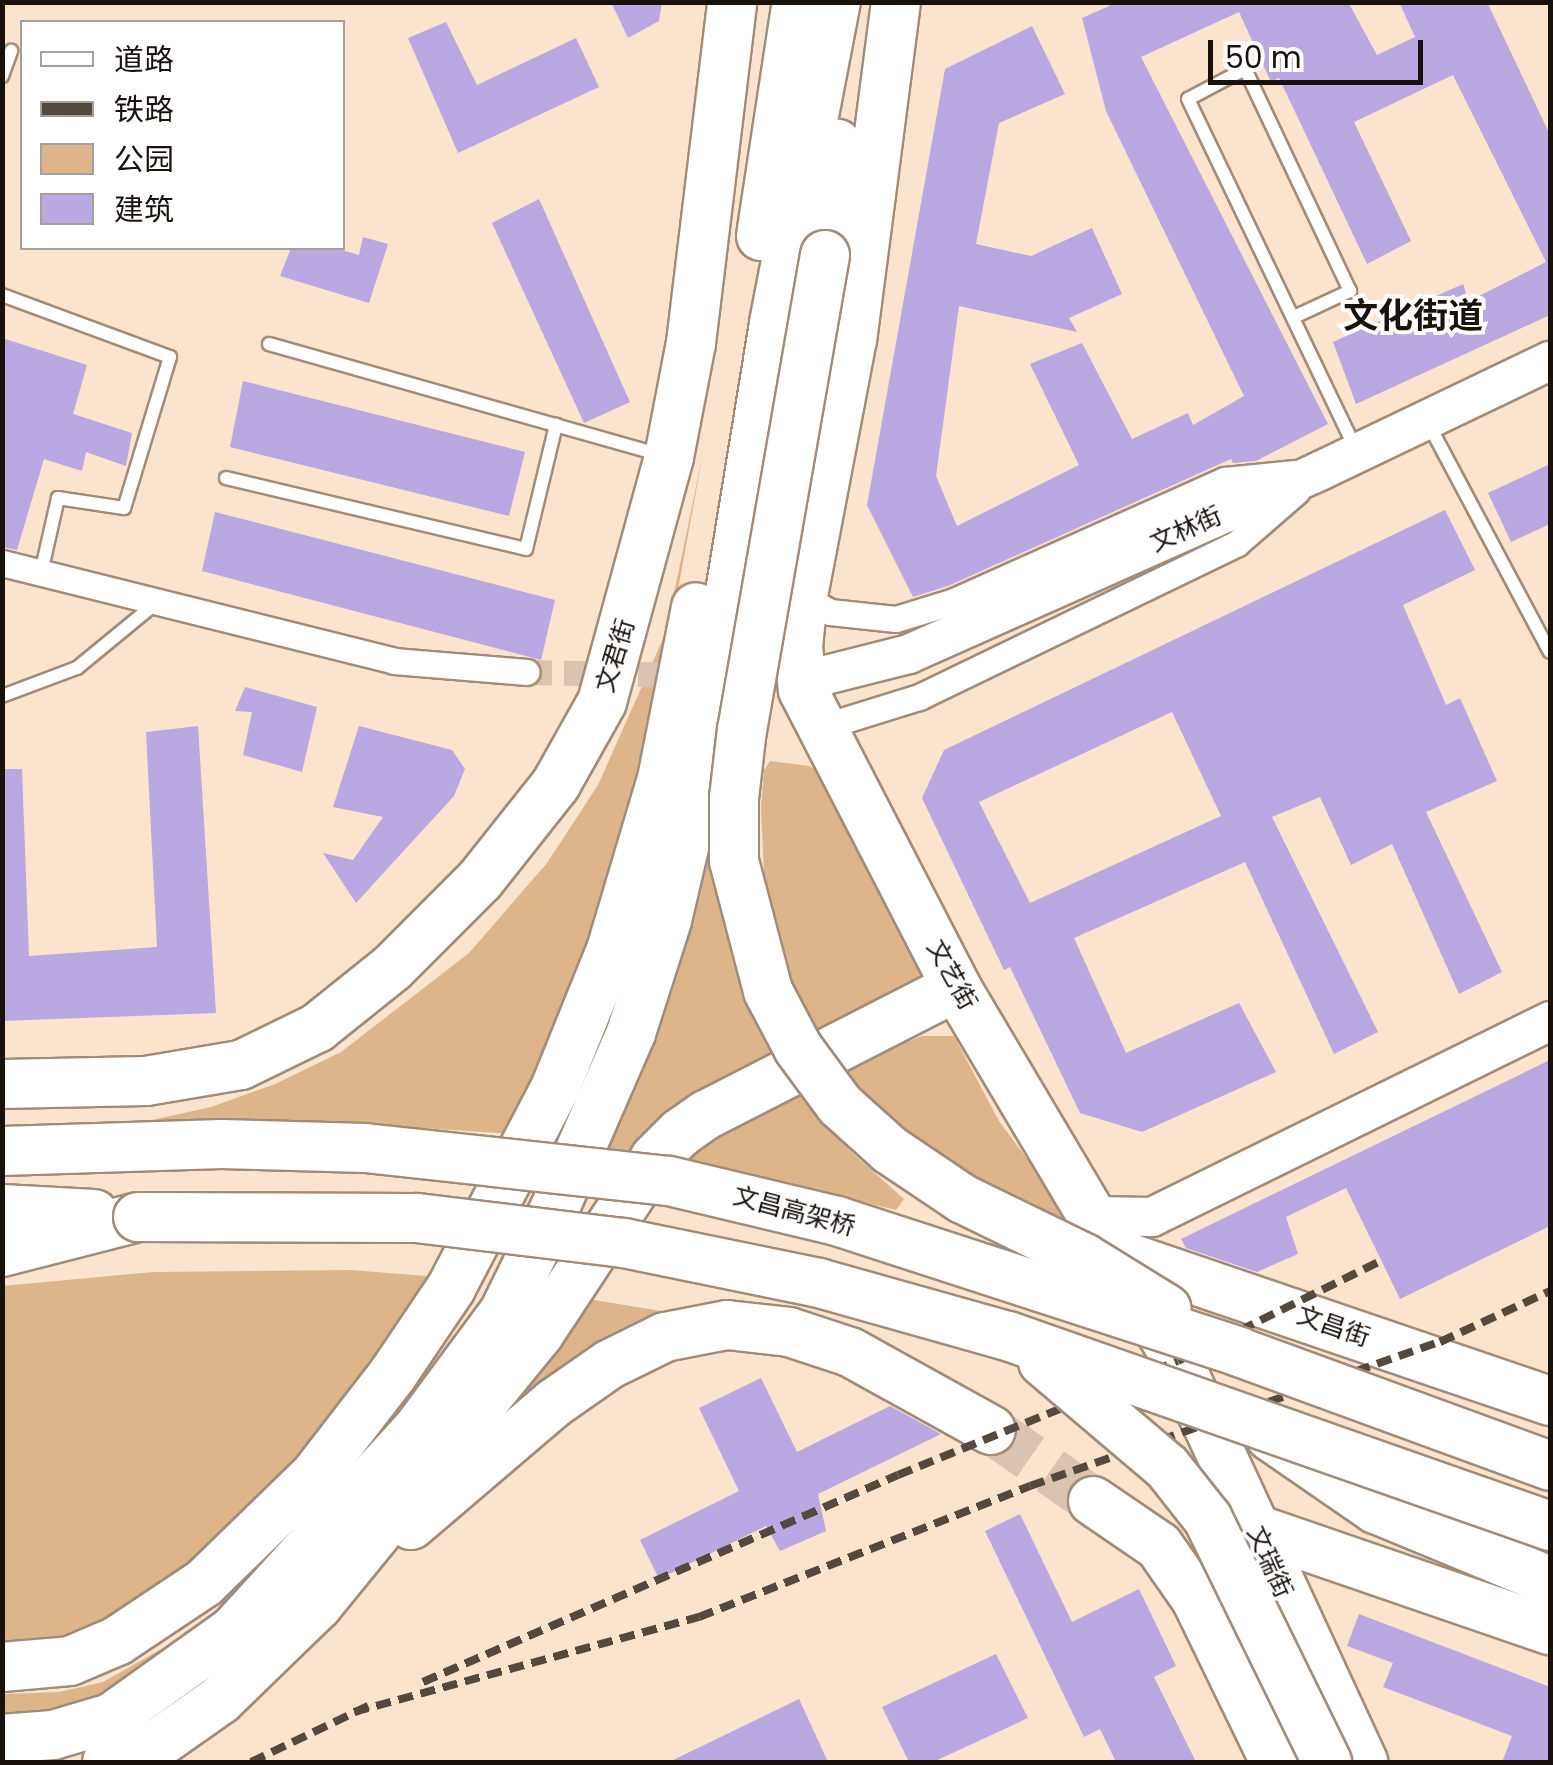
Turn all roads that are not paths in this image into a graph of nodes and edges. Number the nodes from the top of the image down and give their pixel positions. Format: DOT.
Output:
graph roads {
  1 [pos="732,2"];
  2 [pos="784,2"];
  3 [pos="797,2"];
  4 [pos="840,2"];
  5 [pos="884,2"];
  6 [pos="896,2"];
  7 [pos="12,51"];
  8 [pos="2,76"];
  9 [pos="834,184"];
  10 [pos="712,190"];
  11 [pos="2,295"];
  12 [pos="1294,317"];
  13 [pos="268,344"];
  14 [pos="1550,362"];
  15 [pos="1427,421"];
  16 [pos="556,425"];
  17 [pos="1357,452"];
  18 [pos="669,456"];
  19 [pos="1320,471"];
  20 [pos="226,478"];
  21 [pos="2,563"];
  22 [pos="41,573"];
  23 [pos="802,597"];
  24 [pos="155,604"];
  25 [pos="1550,652"];
  26 [pos="528,672"];
  27 [pos="814,678"];
  28 [pos="2,696"];
  29 [pos="822,727"];
  30 [pos="956,987"];
  31 [pos="1550,1021"];
  32 [pos="2,1084"];
  33 [pos="2,1151"];
  34 [pos="2,1209"];
  35 [pos="138,1217"];
  36 [pos="1104,1235"];
  37 [pos="2,1252"];
  38 [pos="1008,1336"];
  39 [pos="1239,1352"];
  40 [pos="1178,1361"];
  41 [pos="1550,1401"];
  42 [pos="1246,1420"];
  43 [pos="991,1430"];
  44 [pos="1550,1466"];
  45 [pos="1093,1501"];
  46 [pos="1550,1526"];
  47 [pos="1253,1528"];
  48 [pos="1550,1580"];
  49 [pos="318,1605"];
  50 [pos="1550,1630"];
  51 [pos="2,1668"];
  52 [pos="2,1739"];
  53 [pos="107,1762"];
  54 [pos="1275,1762"];
  55 [pos="1327,1762"];
  56 [pos="1363,1762"];
  1 -- 10 [label="highway, 文君街"];
  2 -- 10 [label="highway"];
  3 -- 51 [label="highway"];
  4 -- 9 [label="highway"];
  4 -- 52 [label="highway"];
  5 -- 9 [label="highway"];
  6 -- 23 [label="highway"];
  7 -- 8 [label="lane"];
  9 -- 39 [label="highway, bridge"];
  10 -- 18 [label="highway, 文君街"];
  11 -- 22 [label="lane"];
  12 -- 12 [label="lane"];
  12 -- 17 [label="lane"];
  13 -- 16 [label="lane"];
  14 -- 15 [label="street, 文林街"];
  15 -- 17 [label="street, 文林街"];
  15 -- 25 [label="lane"];
  16 -- 18 [label="lane"];
  16 -- 20 [label="lane"];
  17 -- 19 [label="street, 文林街"];
  18 -- 32 [label="highway, 文君街"];
  19 -- 23 [label="street"];
  19 -- 27 [label="street, 文林街"];
  19 -- 29 [label="street"];
  21 -- 22 [label="street"];
  22 -- 24 [label="street"];
  23 -- 29 [label="highway"];
  24 -- 26 [label="street"];
  24 -- 28 [label="lane"];
  29 -- 30 [label="highway, 文艺街"];
  30 -- 36 [label="highway, 文艺街"];
  30 -- 49 [label="highway"];
  31 -- 36 [label="street"];
  33 -- 39 [label="highway, 文昌高架桥, bridge"];
  34 -- 35 [label="highway"];
  35 -- 37 [label="highway"];
  35 -- 38 [label="highway, bridge"];
  36 -- 40 [label="highway, 文艺街"];
  36 -- 41 [label="highway, 文昌街"];
  38 -- 42 [label="highway, bridge"];
  38 -- 55 [label="highway, bridge"];
  39 -- 44 [label="highway, 文昌高架桥, bridge"];
  40 -- 47 [label="highway, 文瑞街"];
  42 -- 46 [label="highway, bridge"];
  42 -- 48 [label="highway, bridge"];
  43 -- 49 [label="highway"];
  45 -- 54 [label="highway"];
  47 -- 50 [label="highway"];
  47 -- 56 [label="highway, 文瑞街"];
  49 -- 53 [label="highway"];
}
